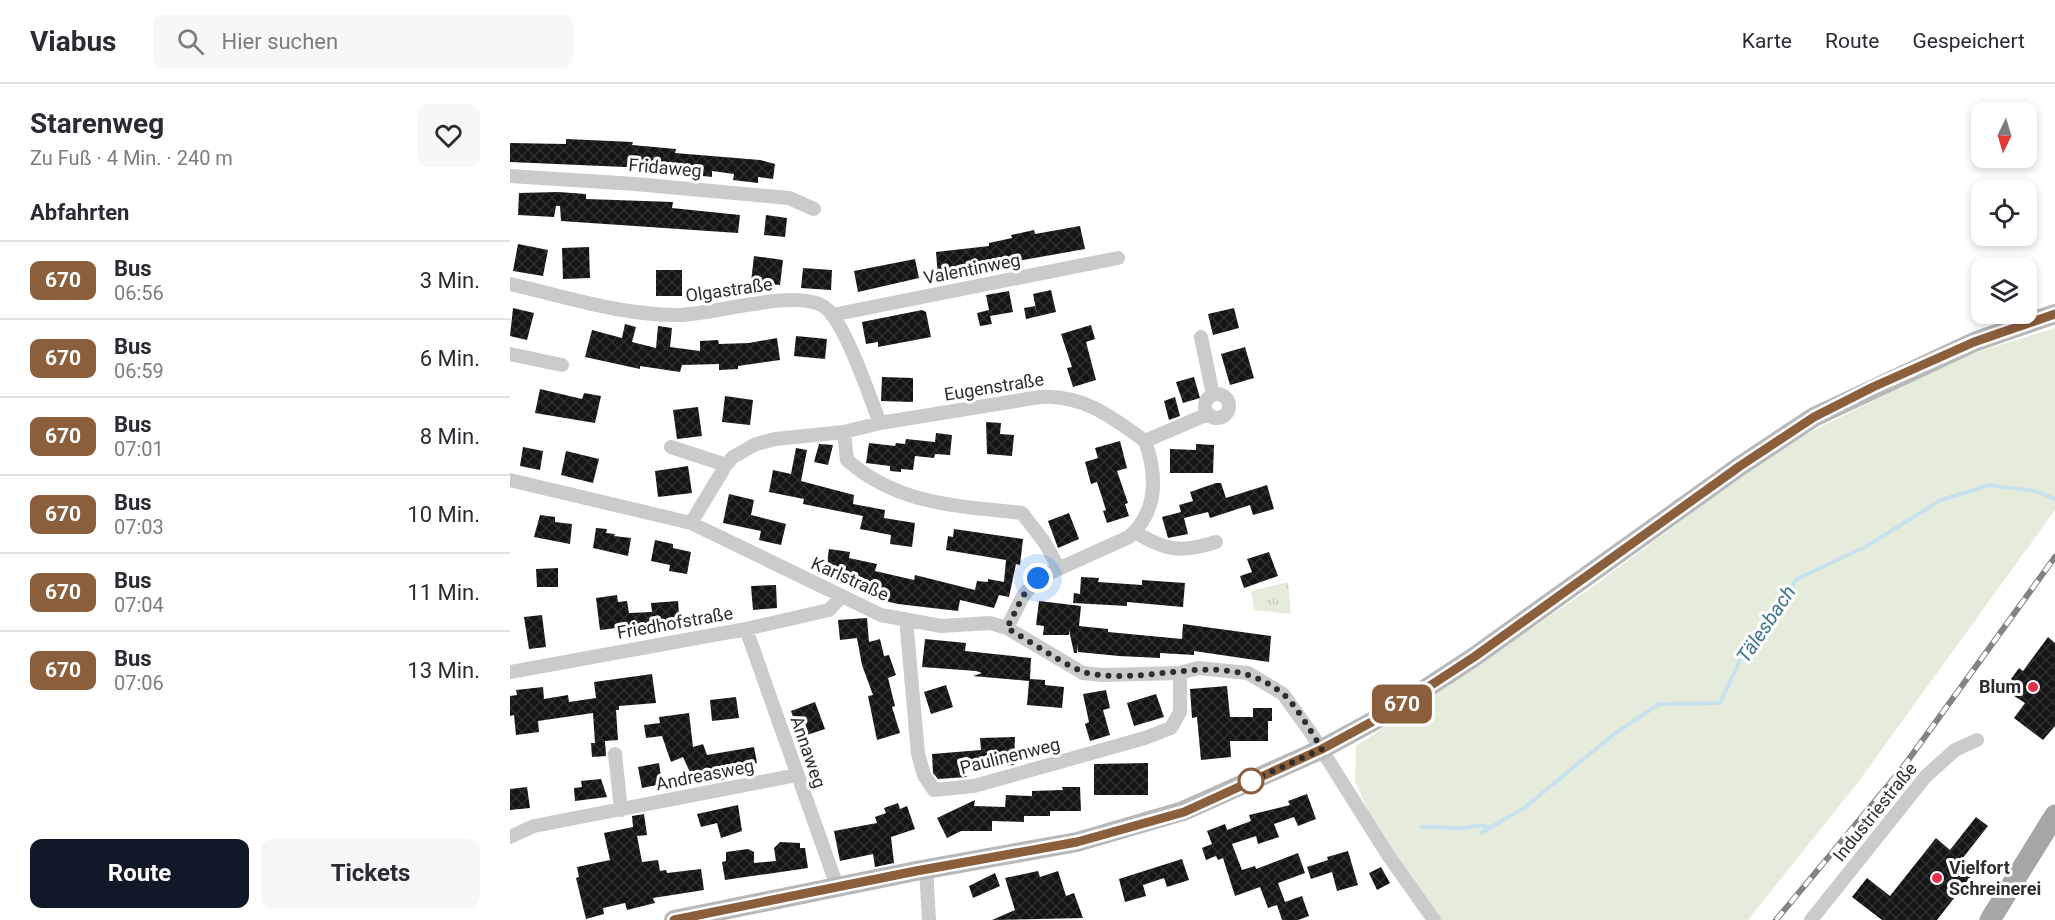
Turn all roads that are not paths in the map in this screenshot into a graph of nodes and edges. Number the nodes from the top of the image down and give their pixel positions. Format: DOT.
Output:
graph roads {
  1 [pos="510,176"];
  2 [pos="814,209"];
  3 [pos="1118,258"];
  4 [pos="510,284"];
  5 [pos="2055,314"];
  6 [pos="832,315"];
  7 [pos="1201,337"];
  8 [pos="510,354"];
  9 [pos="562,364"];
  10 [pos="1213,395"];
  11 [pos="1208,414"];
  12 [pos="880,423"];
  13 [pos="844,432"];
  14 [pos="1145,441"];
  15 [pos="671,447"];
  16 [pos="726,465"];
  17 [pos="510,480"];
  18 [pos="691,523"];
  19 [pos="1135,532"];
  20 [pos="1216,542"];
  21 [pos="1058,567"];
  22 [pos="841,597"];
  23 [pos="906,620"];
  24 [pos="1007,628"];
  25 [pos="746,629"];
  26 [pos="510,672"];
  27 [pos="1180,673"];
  28 [pos="1977,740"];
  29 [pos="1322,749"];
  30 [pos="615,754"];
  31 [pos="796,775"];
  32 [pos="621,810"];
  33 [pos="2055,815"];
  34 [pos="510,837"];
  35 [pos="926,869"];
  36 [pos="837,886"];
  37 [pos="674,920"];
  38 [pos="929,920"];
  39 [pos="1434,920"];
  40 [pos="1811,920"];
  41 [pos="1989,920"];
  1 -- 2 [label="street, Fridaweg"];
  3 -- 6 [label="street, Valentinweg"];
  4 -- 6 [label="street, Olgastraße"];
  5 -- 29 [label="street"];
  6 -- 12 [label="street"];
  7 -- 10 [label="street"];
  8 -- 9 [label="street"];
  10 -- 11 [label="street"];
  10 -- 11 [label="street"];
  11 -- 14 [label="street"];
  12 -- 13 [label="street, Eugenstraße"];
  12 -- 14 [label="street, Eugenstraße"];
  13 -- 16 [label="street, Eugenstraße"];
  13 -- 21 [label="street"];
  14 -- 19 [label="street"];
  15 -- 16 [label="street"];
  16 -- 18 [label="street, Eugenstraße"];
  17 -- 18 [label="street, Karlstraße"];
  18 -- 22 [label="street, Karlstraße"];
  19 -- 20 [label="street"];
  19 -- 21 [label="street"];
  21 -- 24 [label="street"];
  22 -- 23 [label="street, Karlstraße"];
  22 -- 25 [label="street, Friedhofstraße"];
  23 -- 24 [label="street, Karlstraße"];
  23 -- 27 [label="street, Paulinenweg"];
  24 -- 27 [label="street, Karlstraße"];
  25 -- 26 [label="street, Friedhofstraße"];
  25 -- 31 [label="street, Annaweg"];
  27 -- 29 [label="street, Karlstraße"];
  28 -- 40 [label="street, Industriestraße"];
  29 -- 35 [label="street"];
  29 -- 39 [label="street, Karlstraße"];
  30 -- 32 [label="street"];
  31 -- 32 [label="street, Andreasweg"];
  31 -- 36 [label="street, Annaweg"];
  32 -- 34 [label="street, Andreasweg"];
  33 -- 41 [label="main road"];
  35 -- 36 [label="street"];
  35 -- 38 [label="street"];
  36 -- 37 [label="street"];
}
